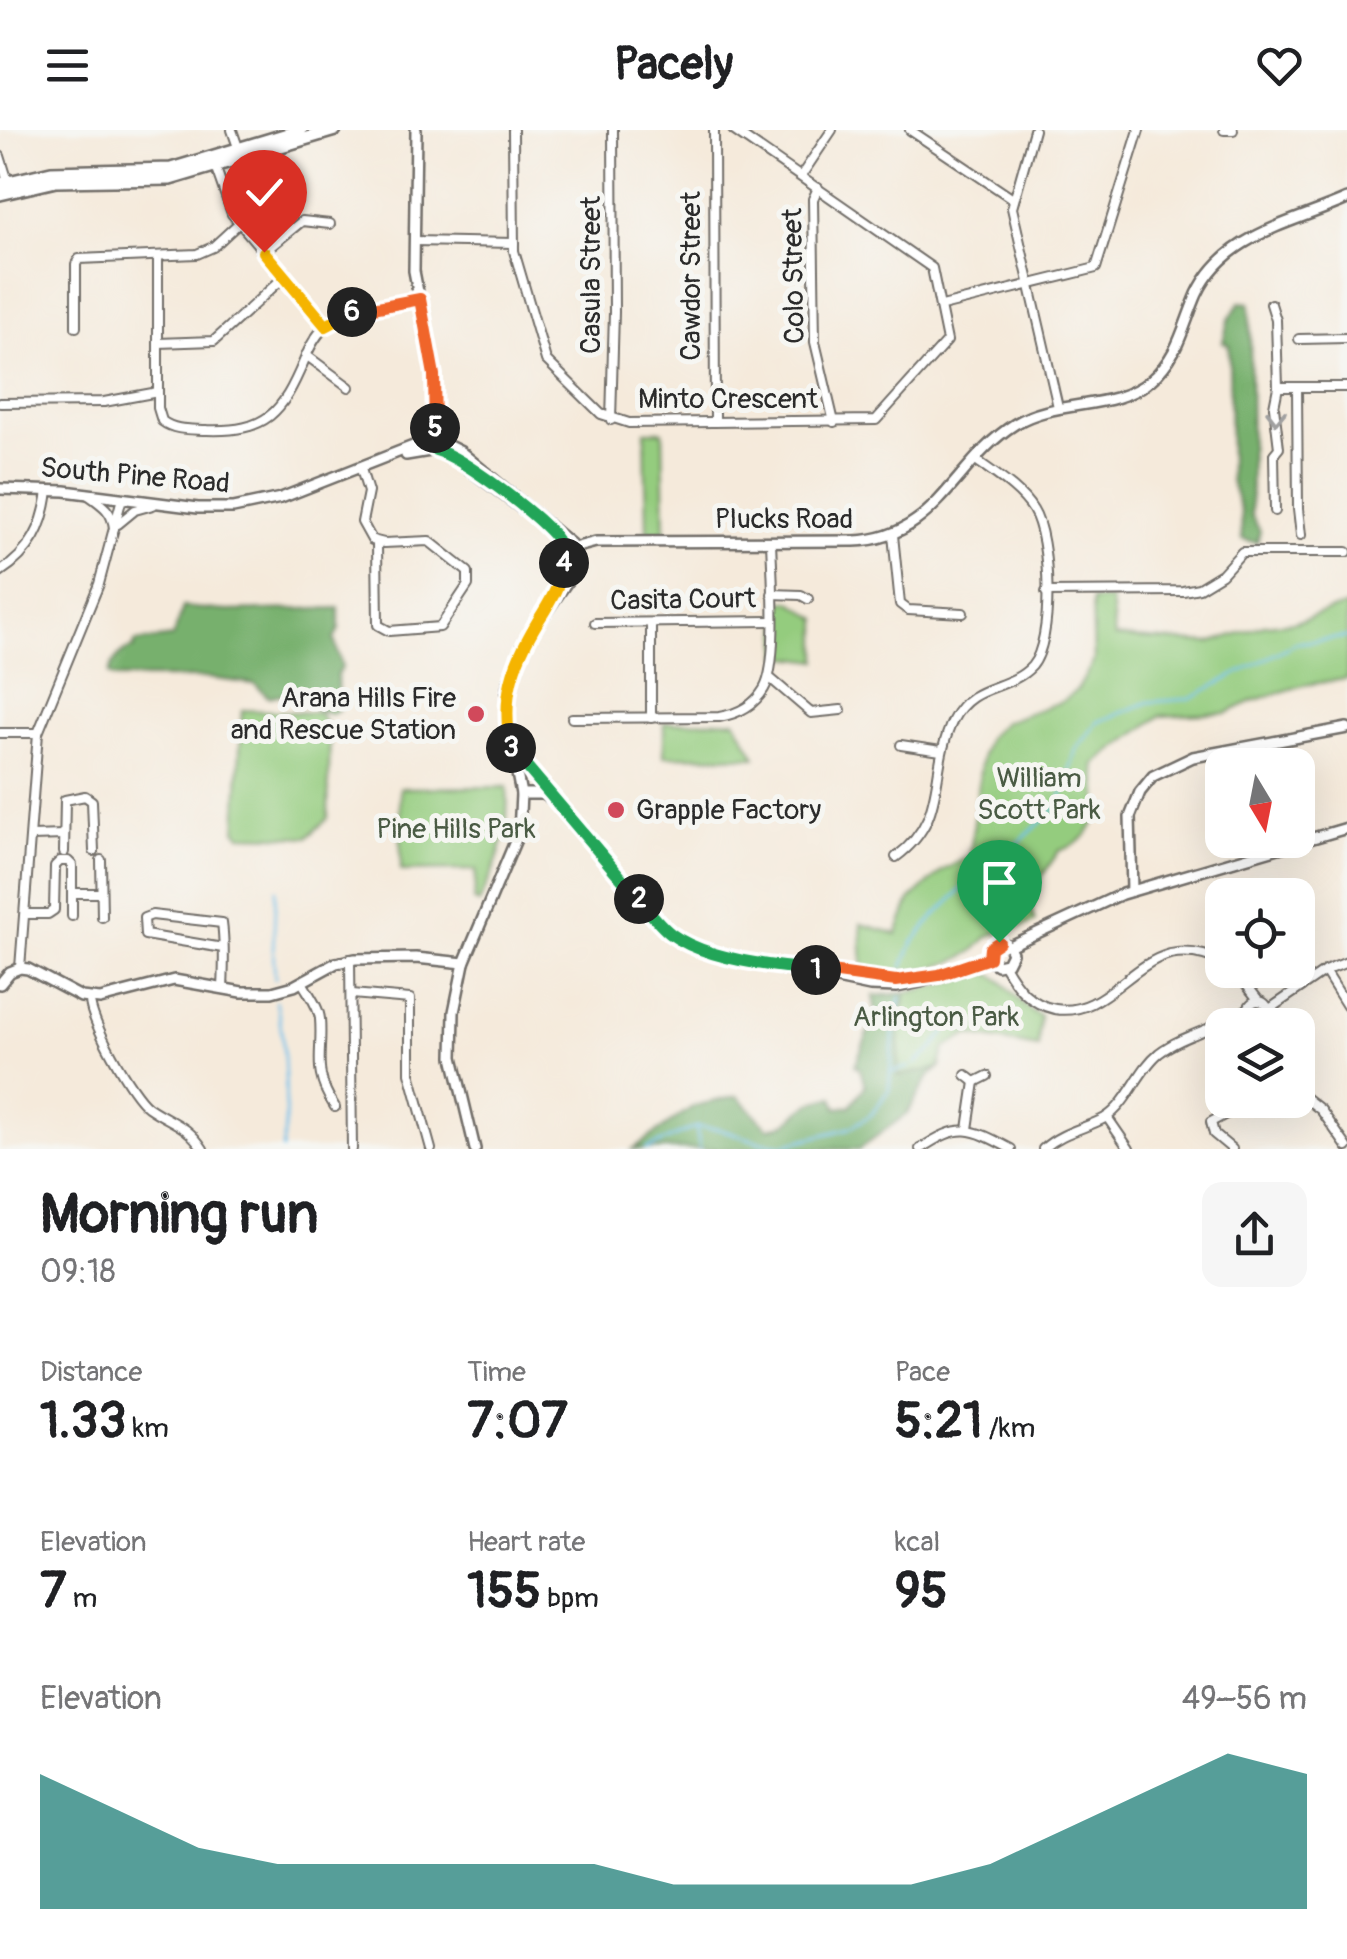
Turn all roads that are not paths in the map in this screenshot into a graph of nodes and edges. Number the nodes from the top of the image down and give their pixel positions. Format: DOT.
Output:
graph roads {
  1 [pos="232,130"];
  2 [pos="301,130"];
  3 [pos="335,130"];
  4 [pos="412,130"];
  5 [pos="513,130"];
  6 [pos="612,130"];
  7 [pos="714,130"];
  8 [pos="733,130"];
  9 [pos="832,130"];
  10 [pos="910,130"];
  11 [pos="1034,130"];
  12 [pos="1139,130"];
  13 [pos="1233,130"];
  14 [pos="1224,132"];
  15 [pos="240,153"];
  16 [pos="0,156"];
  17 [pos="213,161"];
  18 [pos="800,176"];
  19 [pos="4,188"];
  20 [pos="818,188"];
  21 [pos="1013,199"];
  22 [pos="1347,200"];
  23 [pos="239,223"];
  24 [pos="330,224"];
  25 [pos="414,242"];
  26 [pos="514,243"];
  27 [pos="264,252"];
  28 [pos="158,256"];
  29 [pos="284,278"];
  30 [pos="1030,286"];
  31 [pos="420,299"];
  32 [pos="1271,304"];
  33 [pos="942,306"];
  34 [pos="326,326"];
  35 [pos="76,327"];
  36 [pos="1299,338"];
  37 [pos="1347,338"];
  38 [pos="158,342"];
  39 [pos="214,342"];
  40 [pos="218,352"];
  41 [pos="306,355"];
  42 [pos="349,387"];
  43 [pos="1278,387"];
  44 [pos="1347,387"];
  45 [pos="1297,388"];
  46 [pos="158,392"];
  47 [pos="0,403"];
  48 [pos="1058,406"];
  49 [pos="611,420"];
  50 [pos="714,422"];
  51 [pos="834,422"];
  52 [pos="436,446"];
  53 [pos="1278,448"];
  54 [pos="1298,448"];
  55 [pos="976,460"];
  56 [pos="361,468"];
  57 [pos="0,489"];
  58 [pos="48,490"];
  59 [pos="87,494"];
  60 [pos="122,498"];
  61 [pos="162,503"];
  62 [pos="1275,511"];
  63 [pos="115,529"];
  64 [pos="892,535"];
  65 [pos="1301,535"];
  66 [pos="772,541"];
  67 [pos="377,542"];
  68 [pos="568,549"];
  69 [pos="1347,552"];
  70 [pos="0,572"];
  71 [pos="1046,592"];
  72 [pos="772,594"];
  73 [pos="808,599"];
  74 [pos="963,613"];
  75 [pos="772,621"];
  76 [pos="595,623"];
  77 [pos="651,623"];
  78 [pos="770,678"];
  79 [pos="842,710"];
  80 [pos="572,718"];
  81 [pos="651,718"];
  82 [pos="1347,728"];
  83 [pos="38,732"];
  84 [pos="0,733"];
  85 [pos="901,745"];
  86 [pos="511,748"];
  87 [pos="941,750"];
  88 [pos="521,794"];
  89 [pos="554,800"];
  90 [pos="1347,828"];
  91 [pos="64,835"];
  92 [pos="30,836"];
  93 [pos="94,851"];
  94 [pos="64,852"];
  95 [pos="896,856"];
  96 [pos="101,860"];
  97 [pos="1132,890"];
  98 [pos="72,893"];
  99 [pos="102,893"];
  100 [pos="25,914"];
  101 [pos="72,916"];
  102 [pos="102,916"];
  103 [pos="1009,946"];
  104 [pos="223,948"];
  105 [pos="1205,955"];
  106 [pos="989,958"];
  107 [pos="350,960"];
  108 [pos="1347,962"];
  109 [pos="464,963"];
  110 [pos="1004,965"];
  111 [pos="20,968"];
  112 [pos="1325,970"];
  113 [pos="302,982"];
  114 [pos="0,984"];
  115 [pos="223,989"];
  116 [pos="352,994"];
  117 [pos="90,999"];
  118 [pos="1347,1006"];
  119 [pos="1268,1008"];
  120 [pos="1205,1030"];
  121 [pos="966,1076"];
  122 [pos="987,1076"];
  123 [pos="975,1082"];
  124 [pos="1315,1105"];
  125 [pos="335,1107"];
  126 [pos="1107,1116"];
  127 [pos="1219,1118"];
  128 [pos="968,1128"];
  129 [pos="1347,1146"];
  130 [pos="203,1149"];
  131 [pos="352,1149"];
  132 [pos="431,1149"];
  133 [pos="475,1149"];
  134 [pos="920,1149"];
  135 [pos="1012,1149"];
  136 [pos="1043,1149"];
  137 [pos="1129,1149"];
  138 [pos="1232,1149"];
  1 -- 15 [label="street"];
  2 -- 15 [label="main road"];
  3 -- 15 [label="main road"];
  4 -- 25 [label="street"];
  5 -- 26 [label="street, Minto Crescent"];
  6 -- 49 [label="street, Casula Street"];
  7 -- 50 [label="street, Cawdor Street"];
  8 -- 18 [label="street"];
  9 -- 18 [label="street"];
  10 -- 21 [label="street"];
  11 -- 21 [label="street"];
  12 -- 30 [label="street"];
  13 -- 14 [label="street"];
  15 -- 17 [label="main road"];
  16 -- 19 [label="street"];
  17 -- 19 [label="main road"];
  17 -- 23 [label="street"];
  18 -- 20 [label="street"];
  20 -- 33 [label="street"];
  20 -- 51 [label="street, Colo Street"];
  21 -- 30 [label="street"];
  22 -- 48 [label="street, Plucks Road"];
  23 -- 27 [label="street"];
  23 -- 28 [label="street"];
  24 -- 27 [label="street"];
  25 -- 26 [label="street"];
  25 -- 31 [label="street"];
  26 -- 49 [label="street, Minto Crescent"];
  27 -- 29 [label="street"];
  28 -- 35 [label="street"];
  28 -- 38 [label="street"];
  29 -- 34 [label="street"];
  29 -- 39 [label="street"];
  30 -- 33 [label="street"];
  30 -- 48 [label="street"];
  31 -- 34 [label="street"];
  31 -- 52 [label="street"];
  32 -- 43 [label="street"];
  33 -- 51 [label="street, Minto Crescent"];
  34 -- 41 [label="street"];
  36 -- 37 [label="street"];
  38 -- 39 [label="street"];
  38 -- 46 [label="street"];
  39 -- 40 [label="street"];
  41 -- 42 [label="street"];
  41 -- 46 [label="street"];
  43 -- 45 [label="street"];
  43 -- 53 [label="street, one-way"];
  44 -- 45 [label="street"];
  45 -- 54 [label="street"];
  46 -- 47 [label="street"];
  48 -- 55 [label="street, Plucks Road"];
  49 -- 50 [label="street, Minto Crescent"];
  50 -- 51 [label="street, Minto Crescent"];
  52 -- 56 [label="street, South Pine Road"];
  52 -- 68 [label="street"];
  53 -- 54 [label="street"];
  53 -- 62 [label="street"];
  54 -- 65 [label="street"];
  55 -- 64 [label="street, Plucks Road"];
  55 -- 71 [label="street"];
  56 -- 61 [label="street, South Pine Road"];
  56 -- 67 [label="street"];
  57 -- 58 [label="street, South Pine Road"];
  58 -- 59 [label="street, South Pine Road"];
  58 -- 70 [label="street"];
  59 -- 60 [label="street, South Pine Road"];
  59 -- 63 [label="street"];
  60 -- 61 [label="street, South Pine Road"];
  60 -- 63 [label="street"];
  61 -- 63 [label="street"];
  63 -- 83 [label="street"];
  64 -- 66 [label="street, Plucks Road"];
  64 -- 74 [label="street"];
  66 -- 68 [label="street, Plucks Road"];
  66 -- 72 [label="street"];
  67 -- 67 [label="street"];
  68 -- 86 [label="street"];
  69 -- 71 [label="street"];
  71 -- 87 [label="street"];
  72 -- 73 [label="street"];
  72 -- 75 [label="street"];
  75 -- 77 [label="street, Casita Court"];
  75 -- 78 [label="street"];
  76 -- 77 [label="street, Casita Court"];
  77 -- 81 [label="street"];
  78 -- 79 [label="street"];
  78 -- 81 [label="street"];
  80 -- 81 [label="street"];
  82 -- 97 [label="street"];
  83 -- 84 [label="street"];
  83 -- 92 [label="street"];
  85 -- 87 [label="street"];
  86 -- 88 [label="street"];
  86 -- 89 [label="street"];
  87 -- 95 [label="street"];
  88 -- 89 [label="street"];
  88 -- 109 [label="street"];
  89 -- 106 [label="street"];
  90 -- 97 [label="street"];
  91 -- 92 [label="street"];
  91 -- 93 [label="street"];
  91 -- 94 [label="street"];
  92 -- 100 [label="street"];
  96 -- 99 [label="street"];
  97 -- 103 [label="street"];
  98 -- 99 [label="street"];
  98 -- 100 [label="street"];
  98 -- 101 [label="street"];
  99 -- 102 [label="street"];
  100 -- 111 [label="street"];
  103 -- 106 [label="street"];
  103 -- 110 [label="street"];
  104 -- 104 [label="street"];
  104 -- 115 [label="street"];
  105 -- 110 [label="street"];
  106 -- 110 [label="street"];
  107 -- 109 [label="street"];
  107 -- 113 [label="street"];
  107 -- 116 [label="street"];
  108 -- 112 [label="street"];
  109 -- 133 [label="street"];
  111 -- 114 [label="street"];
  111 -- 117 [label="street"];
  112 -- 118 [label="street"];
  112 -- 119 [label="street"];
  113 -- 115 [label="street"];
  113 -- 125 [label="street"];
  115 -- 117 [label="street"];
  116 -- 131 [label="street"];
  116 -- 132 [label="street"];
  117 -- 130 [label="street"];
  120 -- 126 [label="street"];
  121 -- 123 [label="street"];
  122 -- 123 [label="street"];
  123 -- 128 [label="street"];
  124 -- 129 [label="street"];
  126 -- 136 [label="street"];
  126 -- 137 [label="street"];
  127 -- 138 [label="street"];
  128 -- 134 [label="street"];
  128 -- 135 [label="street"];
}
